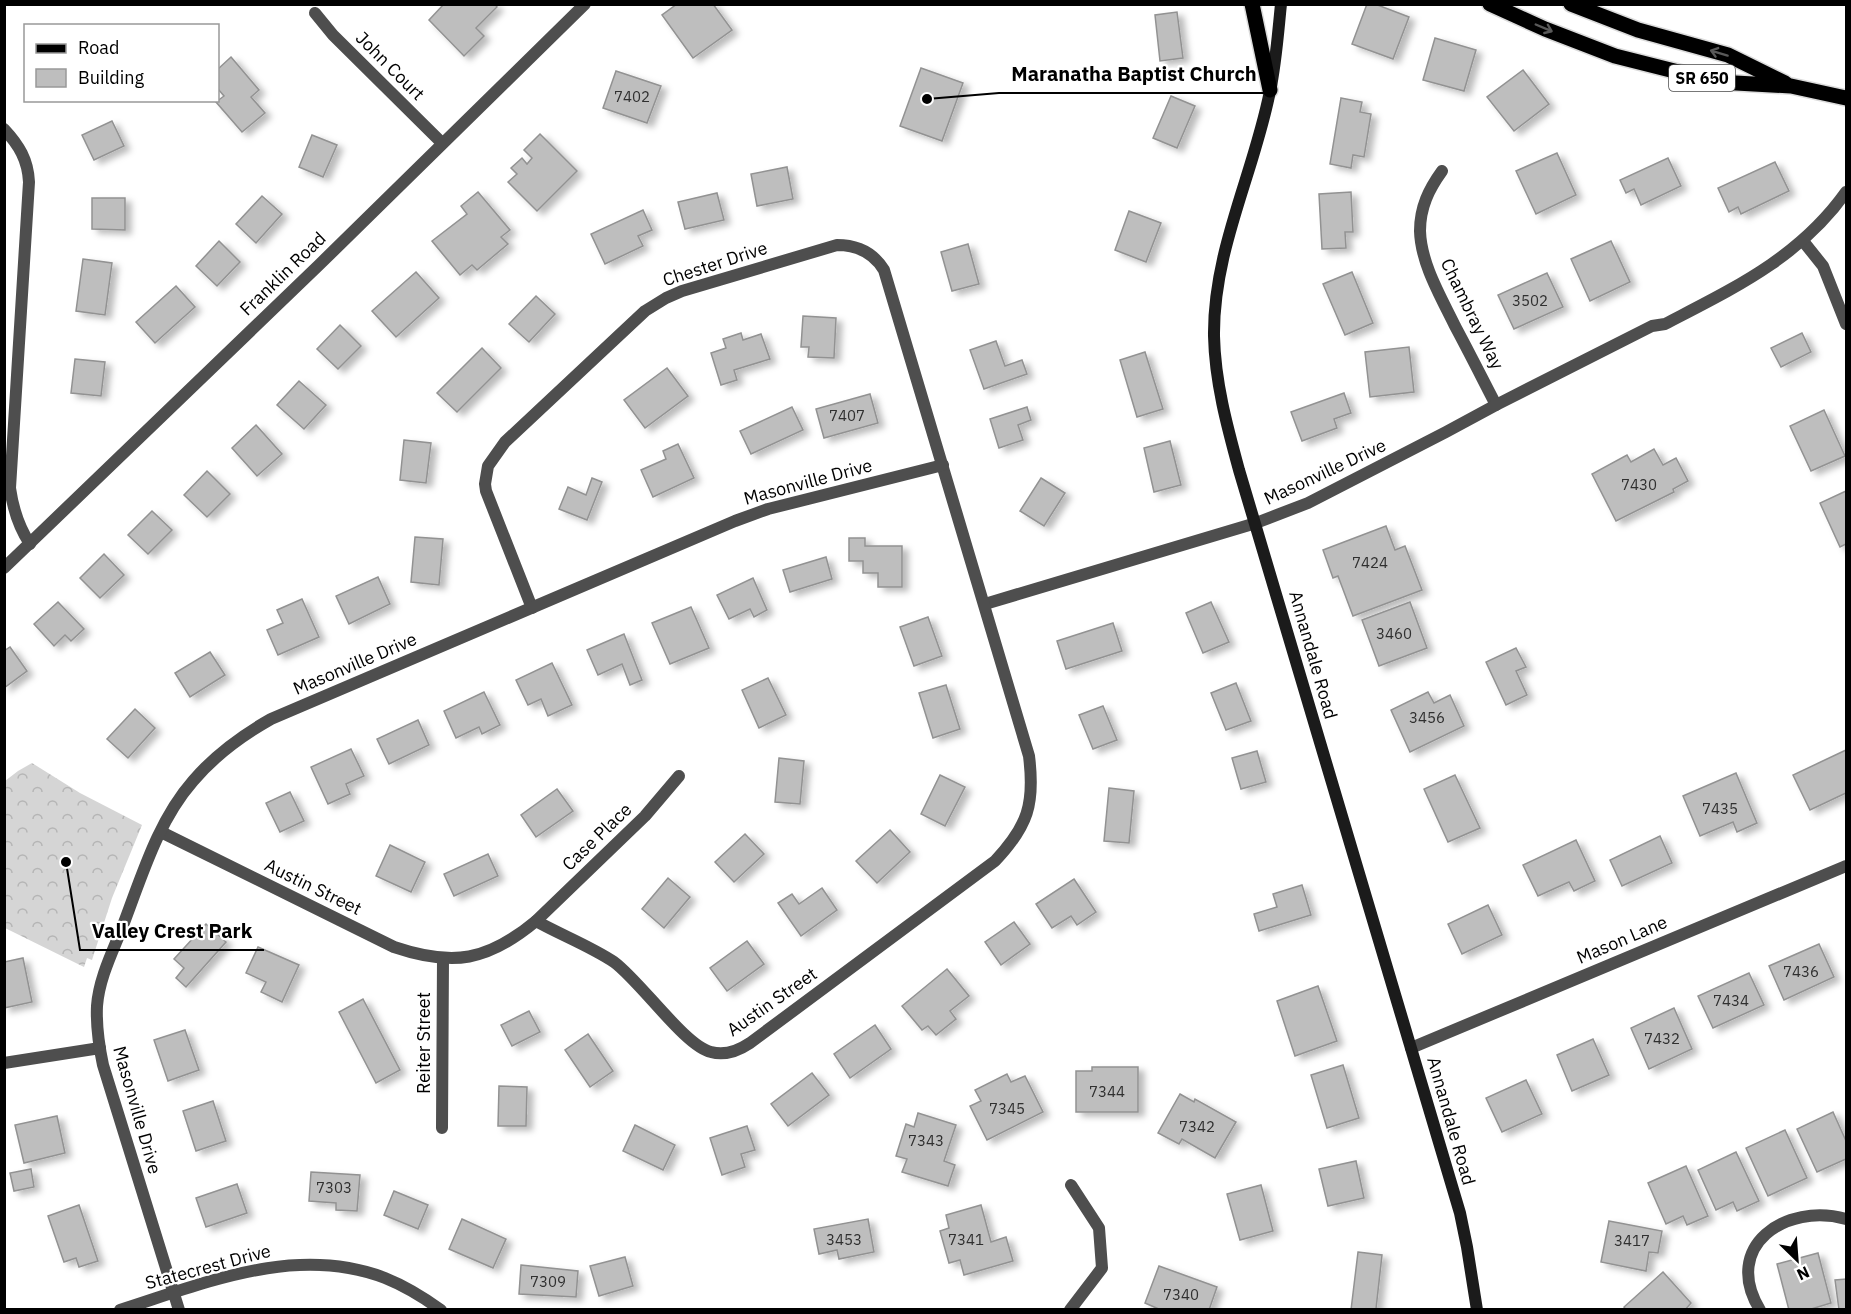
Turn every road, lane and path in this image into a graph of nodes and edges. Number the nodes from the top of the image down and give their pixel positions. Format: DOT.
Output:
graph roads {
  1 [pos="585,4"];
  2 [pos="1252,4"];
  3 [pos="1281,4"];
  4 [pos="1490,4"];
  5 [pos="1571,4"];
  6 [pos="315,13"];
  7 [pos="1791,86"];
  8 [pos="1270,90"];
  9 [pos="1846,98"];
  10 [pos="4,129"];
  11 [pos="442,143"];
  12 [pos="1442,171"];
  13 [pos="1846,192"];
  14 [pos="1803,241"];
  15 [pos="1846,324"];
  16 [pos="1496,405"];
  17 [pos="943,465"];
  18 [pos="1256,523"];
  19 [pos="30,544"];
  20 [pos="4,568"];
  21 [pos="985,604"];
  22 [pos="532,608"];
  23 [pos="679,776"];
  24 [pos="161,832"];
  25 [pos="1846,866"];
  26 [pos="536,921"];
  27 [pos="443,959"];
  28 [pos="99,1048"];
  29 [pos="1411,1048"];
  30 [pos="4,1064"];
  31 [pos="442,1128"];
  32 [pos="1071,1185"];
  33 [pos="1846,1219"];
  34 [pos="174,1293"];
  35 [pos="120,1310"];
  36 [pos="179,1310"];
  37 [pos="441,1310"];
  38 [pos="1070,1310"];
  39 [pos="1477,1310"];
  40 [pos="1760,1310"];
  1 -- 11 [label="street, Franklin Road"];
  2 -- 8 [label="main road"];
  3 -- 8 [label="main road, Annandale Road"];
  4 -- 7 [label="main road, SR 650, one-way"];
  7 -- 5 [label="main road, SR 650, one-way"];
  6 -- 11 [label="street, John Court"];
  7 -- 9 [label="main road, SR 650"];
  8 -- 18 [label="main road, Annandale Road"];
  10 -- 19 [label="street"];
  11 -- 19 [label="street, Franklin Road"];
  12 -- 16 [label="street, Chambray Way"];
  13 -- 14 [label="street, Masonville Drive"];
  14 -- 15 [label="street"];
  14 -- 16 [label="street, Masonville Drive"];
  16 -- 18 [label="street, Masonville Drive"];
  17 -- 21 [label="street"];
  17 -- 22 [label="street, Masonville Drive"];
  17 -- 22 [label="street, Chester Drive"];
  18 -- 21 [label="street, Masonville Drive"];
  18 -- 29 [label="main road, Annandale Road"];
  19 -- 20 [label="street, Franklin Road"];
  21 -- 26 [label="street, Austin Street"];
  22 -- 24 [label="street, Masonville Drive"];
  23 -- 26 [label="street, Case Place"];
  24 -- 27 [label="street, Austin Street"];
  24 -- 28 [label="street, Masonville Drive"];
  25 -- 29 [label="street, Mason Lane"];
  26 -- 27 [label="street, Austin Street"];
  27 -- 31 [label="street, Reiter Street"];
  28 -- 30 [label="street"];
  28 -- 34 [label="street, Masonville Drive"];
  29 -- 39 [label="main road, Annandale Road"];
  32 -- 38 [label="street"];
  33 -- 40 [label="street"];
  34 -- 35 [label="street, Statecrest Drive"];
  34 -- 36 [label="street, Masonville Drive"];
  34 -- 37 [label="street, Statecrest Drive"];
}
